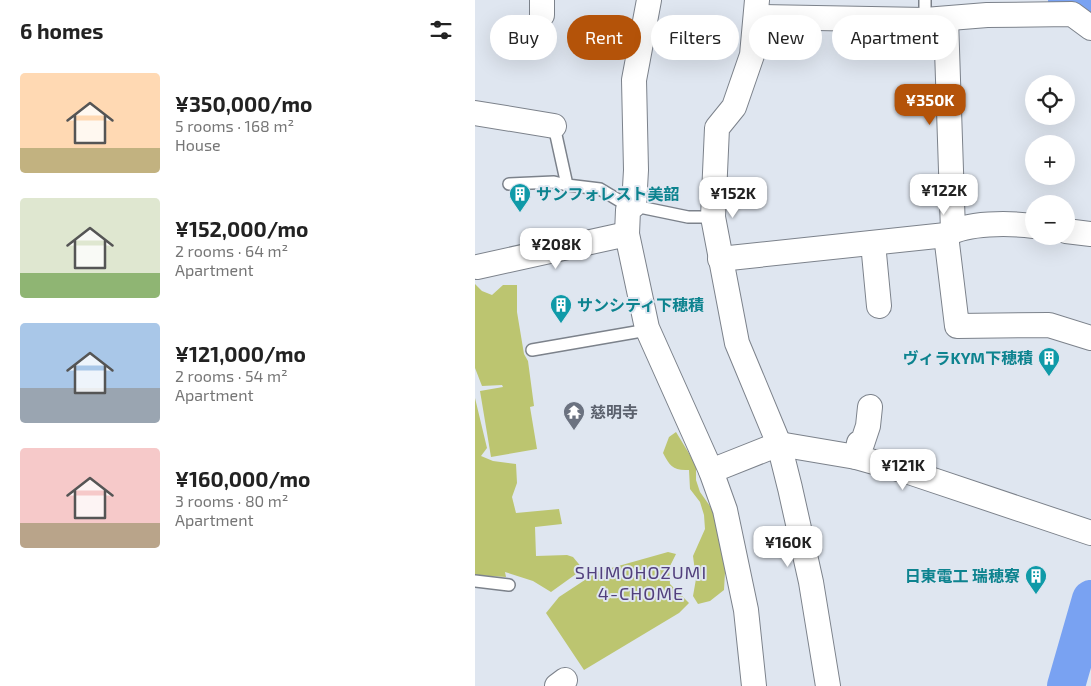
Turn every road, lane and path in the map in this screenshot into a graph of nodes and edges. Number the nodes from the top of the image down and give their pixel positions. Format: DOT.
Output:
graph roads {
  1 [pos="649,0"];
  2 [pos="757,8"];
  3 [pos="932,13"];
  4 [pos="1091,28"];
  5 [pos="475,113"];
  6 [pos="554,126"];
  7 [pos="509,184"];
  8 [pos="567,184"];
  9 [pos="634,206"];
  10 [pos="713,217"];
  11 [pos="1025,226"];
  12 [pos="1075,232"];
  13 [pos="950,233"];
  14 [pos="627,234"];
  15 [pos="1091,234"];
  16 [pos="873,243"];
  17 [pos="720,259"];
  18 [pos="480,272"];
  19 [pos="879,306"];
  20 [pos="647,328"];
  21 [pos="1091,338"];
  22 [pos="532,350"];
  23 [pos="870,407"];
  24 [pos="779,444"];
  25 [pos="856,457"];
  26 [pos="711,471"];
  27 [pos="1091,533"];
  28 [pos="475,581"];
  29 [pos="509,585"];
  30 [pos="753,686"];
  31 [pos="828,686"];
  1 -- 9 [label="street"];
  2 -- 3 [label="street"];
  2 -- 10 [label="street"];
  3 -- 4 [label="street"];
  3 -- 13 [label="street"];
  5 -- 6 [label="street"];
  6 -- 8 [label="lane"];
  7 -- 8 [label="lane"];
  8 -- 9 [label="lane"];
  9 -- 10 [label="lane"];
  9 -- 14 [label="street"];
  10 -- 17 [label="street"];
  11 -- 13 [label="street"];
  12 -- 15 [label="street"];
  13 -- 16 [label="street"];
  13 -- 21 [label="street"];
  14 -- 18 [label="street"];
  14 -- 20 [label="street"];
  16 -- 17 [label="street"];
  16 -- 19 [label="street"];
  17 -- 24 [label="street"];
  20 -- 22 [label="lane"];
  20 -- 26 [label="street"];
  23 -- 25 [label="street"];
  24 -- 25 [label="street"];
  24 -- 26 [label="street"];
  24 -- 31 [label="street"];
  25 -- 27 [label="street"];
  26 -- 30 [label="street"];
  28 -- 29 [label="lane"];
}
